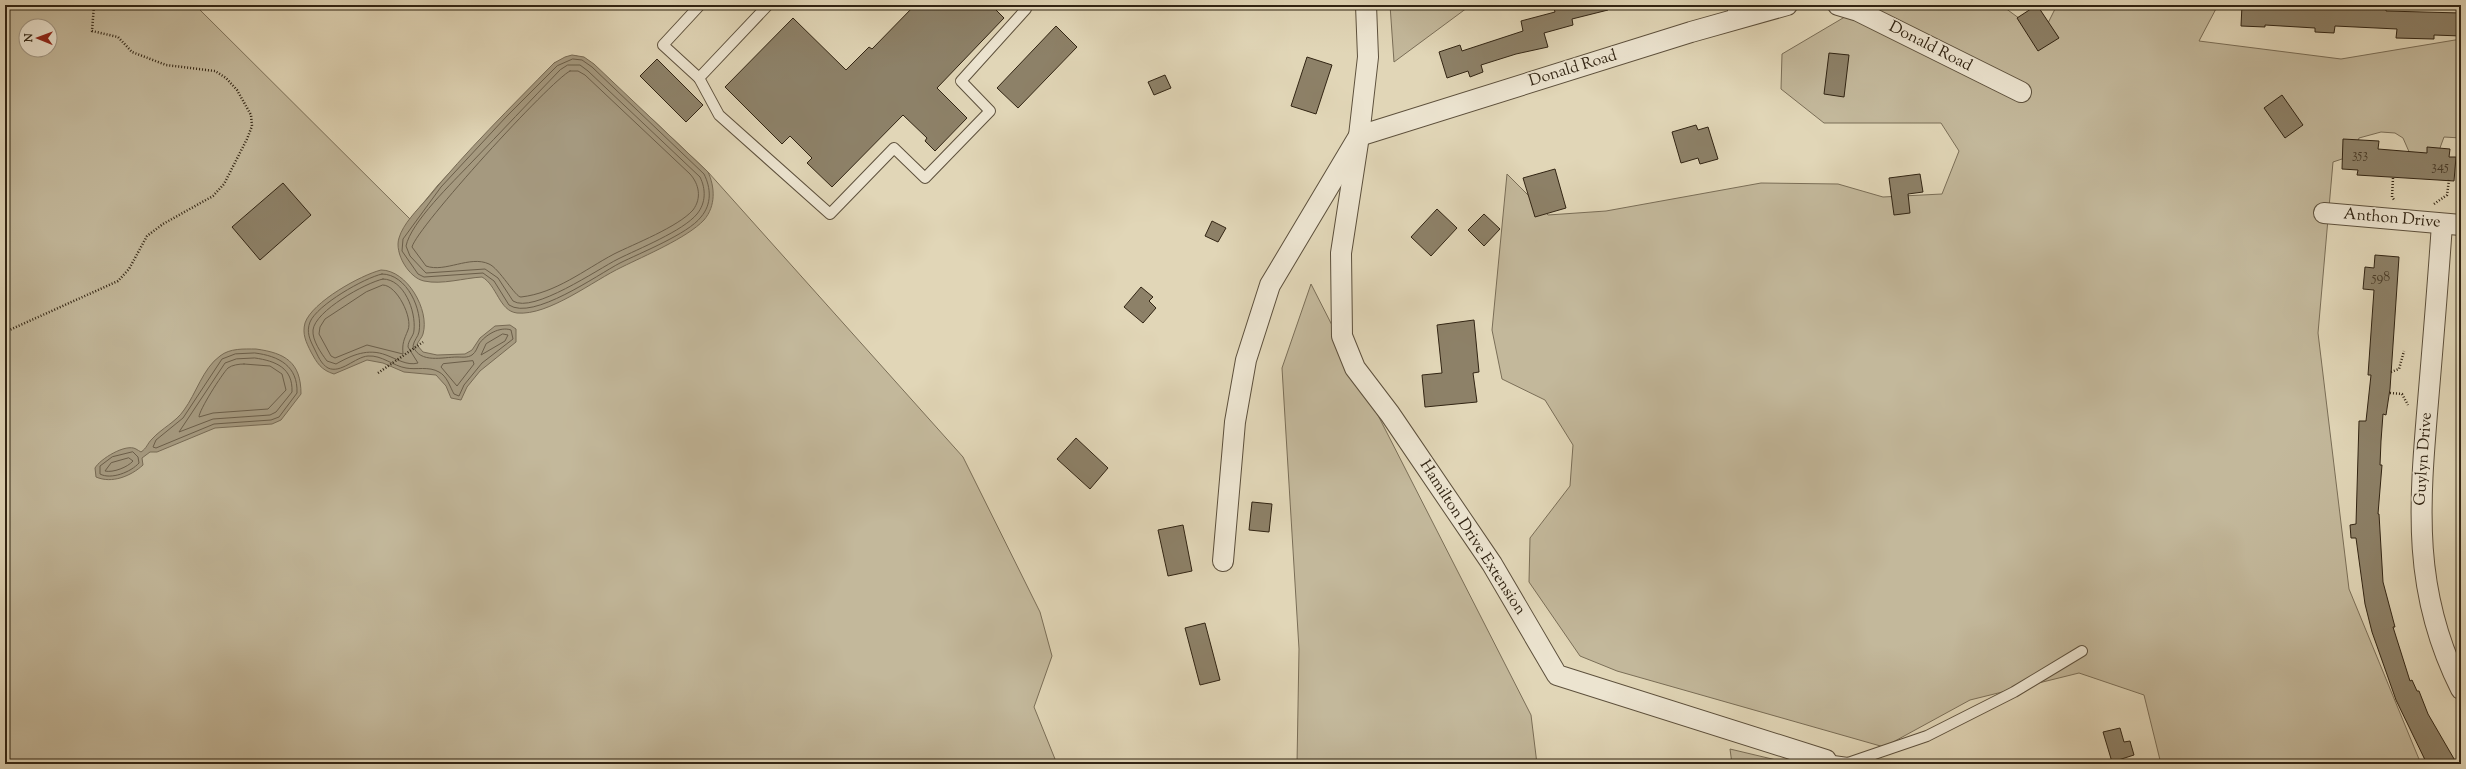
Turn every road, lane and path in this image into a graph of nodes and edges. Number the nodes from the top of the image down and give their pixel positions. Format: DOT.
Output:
graph roads {
  1 [pos="94,5"];
  2 [pos="700,5"];
  3 [pos="768,5"];
  4 [pos="1022,5"];
  5 [pos="1366,5"];
  6 [pos="1787,5"];
  7 [pos="1838,5"];
  8 [pos="1733,12"];
  9 [pos="698,78"];
  10 [pos="2021,92"];
  11 [pos="1359,136"];
  12 [pos="2393,178"];
  13 [pos="2449,180"];
  14 [pos="2397,204"];
  15 [pos="2428,207"];
  16 [pos="2324,213"];
  17 [pos="2452,224"];
  18 [pos="5,332"];
  19 [pos="423,342"];
  20 [pos="2404,351"];
  21 [pos="2391,372"];
  22 [pos="378,373"];
  23 [pos="2390,393"];
  24 [pos="2409,406"];
  25 [pos="1223,561"];
  26 [pos="2082,651"];
  27 [pos="2461,689"];
  28 [pos="1826,760"];
  1 -- 18 [label="path"];
  2 -- 9 [label="lane"];
  3 -- 9 [label="lane"];
  4 -- 9 [label="lane"];
  5 -- 11 [label="street, Hamilton Drive Extension"];
  6 -- 8 [label="street, Donald Road"];
  7 -- 10 [label="street, Donald Road"];
  8 -- 11 [label="street, Donald Road"];
  11 -- 25 [label="street, Hamilton Drive Extension"];
  11 -- 28 [label="street, Hamilton Drive Extension"];
  12 -- 14 [label="path"];
  13 -- 15 [label="path"];
  16 -- 17 [label="street, Anthon Drive"];
  17 -- 27 [label="street, Guylyn Drive"];
  19 -- 22 [label="path"];
  20 -- 21 [label="path"];
  23 -- 24 [label="path"];
  26 -- 28 [label="lane"];
}
